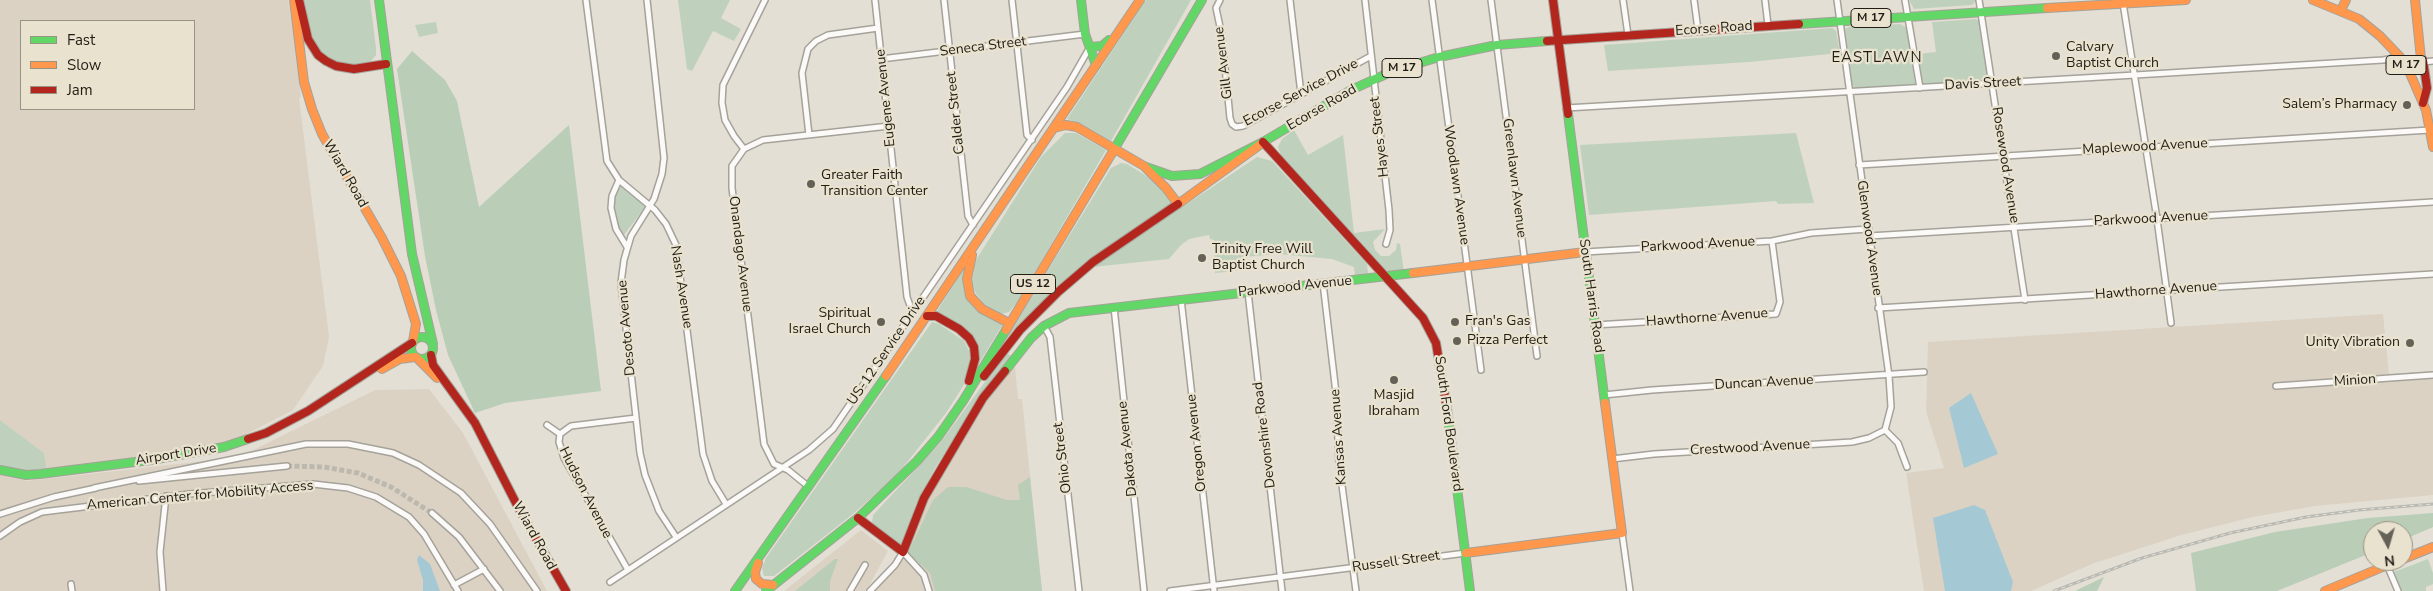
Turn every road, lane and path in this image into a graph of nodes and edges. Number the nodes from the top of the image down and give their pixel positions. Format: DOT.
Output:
graph roads {
  1 [pos="294,0"];
  2 [pos="299,0"];
  3 [pos="379,0"];
  4 [pos="586,0"];
  5 [pos="648,0"];
  6 [pos="765,0"];
  7 [pos="875,0"];
  8 [pos="944,0"];
  9 [pos="1012,0"];
  10 [pos="1081,0"];
  11 [pos="1138,0"];
  12 [pos="1194,0"];
  13 [pos="1202,0"];
  14 [pos="1290,0"];
  15 [pos="1364,0"];
  16 [pos="1432,0"];
  17 [pos="1491,0"];
  18 [pos="1553,0"];
  19 [pos="1623,0"];
  20 [pos="1694,0"];
  21 [pos="1765,0"];
  22 [pos="1837,0"];
  23 [pos="1905,0"];
  24 [pos="1979,0"];
  25 [pos="2186,0"];
  26 [pos="2313,0"];
  27 [pos="2346,0"];
  28 [pos="2415,0"];
  29 [pos="1219,1"];
  30 [pos="2123,2"];
  31 [pos="2052,3"];
  32 [pos="2341,10"];
  33 [pos="1981,11"];
  34 [pos="1192,15"];
  35 [pos="1908,16"];
  36 [pos="1840,21"];
  37 [pos="1768,25"];
  38 [pos="878,28"];
  39 [pos="1698,30"];
  40 [pos="1085,34"];
  41 [pos="1628,35"];
  42 [pos="1557,40"];
  43 [pos="1017,43"];
  44 [pos="1089,45"];
  45 [pos="1497,45"];
  46 [pos="949,52"];
  47 [pos="1371,56"];
  48 [pos="1439,57"];
  49 [pos="2400,57"];
  50 [pos="881,59"];
  51 [pos="2423,60"];
  52 [pos="2433,61"];
  53 [pos="386,64"];
  54 [pos="1096,65"];
  55 [pos="2408,69"];
  56 [pos="2135,75"];
  57 [pos="1374,79"];
  58 [pos="1992,84"];
  59 [pos="1920,88"];
  60 [pos="1849,93"];
  61 [pos="1301,94"];
  62 [pos="2424,103"];
  63 [pos="1566,108"];
  64 [pos="1232,124"];
  65 [pos="889,126"];
  66 [pos="1054,128"];
  67 [pos="2430,130"];
  68 [pos="809,135"];
  69 [pos="1032,140"];
  70 [pos="1263,142"];
  71 [pos="2146,147"];
  72 [pos="2433,147"];
  73 [pos="1114,148"];
  74 [pos="744,149"];
  75 [pos="2004,156"];
  76 [pos="1859,165"];
  77 [pos="1145,166"];
  78 [pos="619,180"];
  79 [pos="2433,202"];
  80 [pos="1178,204"];
  81 [pos="650,205"];
  82 [pos="2157,218"];
  83 [pos="972,225"];
  84 [pos="2014,228"];
  85 [pos="1868,229"];
  86 [pos="1869,236"];
  87 [pos="1772,241"];
  88 [pos="977,242"];
  89 [pos="1386,244"];
  90 [pos="627,247"];
  91 [pos="1585,252"];
  92 [pos="1524,259"];
  93 [pos="1468,267"];
  94 [pos="2433,274"];
  95 [pos="1385,277"];
  96 [pos="1323,283"];
  97 [pos="2167,291"];
  98 [pos="1248,292"];
  99 [pos="1181,299"];
  100 [pos="2025,300"];
  101 [pos="1114,306"];
  102 [pos="1878,308"];
  103 [pos="913,314"];
  104 [pos="927,316"];
  105 [pos="1009,323"];
  106 [pos="2171,323"];
  107 [pos="1595,325"];
  108 [pos="1044,326"];
  109 [pos="413,342"];
  110 [pos="433,344"];
  111 [pos="431,355"];
  112 [pos="1537,356"];
  113 [pos="416,358"];
  114 [pos="1481,370"];
  115 [pos="1924,372"];
  116 [pos="1889,376"];
  117 [pos="2433,376"];
  118 [pos="2276,386"];
  119 [pos="341,391"];
  120 [pos="1604,395"];
  121 [pos="460,401"];
  122 [pos="636,418"];
  123 [pos="950,420"];
  124 [pos="547,425"];
  125 [pos="1885,430"];
  126 [pos="560,434"];
  127 [pos="1612,459"];
  128 [pos="287,466"];
  129 [pos="1907,467"];
  130 [pos="781,468"];
  131 [pos="0,470"];
  132 [pos="808,487"];
  133 [pos="94,488"];
  134 [pos="166,496"];
  135 [pos="726,504"];
  136 [pos="432,513"];
  137 [pos="0,514"];
  138 [pos="858,518"];
  139 [pos="1622,533"];
  140 [pos="0,536"];
  141 [pos="676,537"];
  142 [pos="2433,546"];
  143 [pos="904,552"];
  144 [pos="1466,554"];
  145 [pos="761,555"];
  146 [pos="2413,555"];
  147 [pos="865,565"];
  148 [pos="1353,568"];
  149 [pos="484,569"];
  150 [pos="628,570"];
  151 [pos="2373,571"];
  152 [pos="2390,571"];
  153 [pos="1281,578"];
  154 [pos="610,582"];
  155 [pos="71,584"];
  156 [pos="454,585"];
  157 [pos="773,585"];
  158 [pos="1213,589"];
  159 [pos="72,591"];
  160 [pos="163,591"];
  161 [pos="458,591"];
  162 [pos="500,591"];
  163 [pos="537,591"];
  164 [pos="566,591"];
  165 [pos="735,591"];
  166 [pos="766,591"];
  167 [pos="850,591"];
  168 [pos="870,591"];
  169 [pos="929,591"];
  170 [pos="1079,591"];
  171 [pos="1144,591"];
  172 [pos="1170,591"];
  173 [pos="1282,591"];
  174 [pos="1356,591"];
  175 [pos="1470,591"];
  176 [pos="1630,591"];
  177 [pos="2325,591"];
  178 [pos="2398,591"];
  1 -- 109 [label="main road, Wiard Road"];
  2 -- 53 [label="main road"];
  3 -- 53 [label="main road"];
  4 -- 78 [label="street, Nash Avenue"];
  5 -- 81 [label="street, Desoto Avenue"];
  6 -- 74 [label="street"];
  7 -- 38 [label="street, Eugene Avenue"];
  8 -- 46 [label="street, Calder Street"];
  9 -- 43 [label="street"];
  10 -- 40 [label="main road"];
  11 -- 44 [label="main road"];
  11 -- 54 [label="main road"];
  12 -- 34 [label="main road"];
  13 -- 34 [label="main road, US 12"];
  14 -- 61 [label="street"];
  15 -- 47 [label="street, Hayes Street"];
  16 -- 48 [label="street, Woodlawn Avenue"];
  17 -- 45 [label="street, Greenlawn Avenue"];
  18 -- 42 [label="main road, South Harris Road"];
  19 -- 41 [label="street"];
  20 -- 39 [label="street"];
  21 -- 37 [label="street"];
  22 -- 36 [label="street, Glenwood Avenue"];
  23 -- 35 [label="street"];
  24 -- 33 [label="street, Rosewood Avenue"];
  25 -- 30 [label="main road, Ecorse Road / M 17"];
  26 -- 32 [label="main road, M 17"];
  27 -- 32 [label="main road"];
  28 -- 51 [label="main road"];
  29 -- 64 [label="street, Gill Avenue"];
  30 -- 31 [label="main road, Ecorse Road / M 17"];
  30 -- 56 [label="street"];
  31 -- 33 [label="main road, Ecorse Road / M 17"];
  32 -- 49 [label="main road, M 17"];
  33 -- 35 [label="main road, Ecorse Road / M 17"];
  33 -- 58 [label="street, Rosewood Avenue"];
  34 -- 73 [label="main road, US 12"];
  35 -- 36 [label="main road, Ecorse Road / M 17"];
  35 -- 59 [label="street"];
  36 -- 37 [label="main road, Ecorse Road / M 17"];
  36 -- 60 [label="street, Glenwood Avenue"];
  37 -- 39 [label="main road, Ecorse Road / M 17"];
  38 -- 50 [label="street, Eugene Avenue"];
  38 -- 68 [label="street"];
  39 -- 41 [label="main road, Ecorse Road / M 17"];
  40 -- 43 [label="street, Seneca Street"];
  40 -- 44 [label="main road"];
  41 -- 42 [label="main road, Ecorse Road / M 17"];
  42 -- 45 [label="main road, Ecorse Road / M 17"];
  42 -- 63 [label="main road, South Harris Road"];
  43 -- 46 [label="street, Seneca Street"];
  43 -- 69 [label="street"];
  44 -- 54 [label="main road"];
  44 -- 69 [label="street, US-12 Service Drive"];
  45 -- 48 [label="main road, Ecorse Road / M 17"];
  45 -- 92 [label="street, Greenlawn Avenue"];
  46 -- 50 [label="street, Seneca Street"];
  46 -- 83 [label="street, Calder Street"];
  47 -- 57 [label="street, Hayes Street"];
  47 -- 61 [label="street, Ecorse Service Drive"];
  48 -- 57 [label="main road, Ecorse Road / M 17"];
  48 -- 93 [label="street, Woodlawn Avenue"];
  49 -- 55 [label="main road, M 17"];
  49 -- 56 [label="street, Davis Street"];
  50 -- 65 [label="street, Eugene Avenue"];
  51 -- 52 [label="street"];
  51 -- 55 [label="main road"];
  51 -- 62 [label="main road"];
  53 -- 110 [label="main road"];
  54 -- 66 [label="main road"];
  55 -- 62 [label="main road, M 17"];
  56 -- 58 [label="street, Davis Street"];
  56 -- 71 [label="street"];
  57 -- 70 [label="main road, Ecorse Road / M 17"];
  57 -- 89 [label="street, Hayes Street"];
  58 -- 59 [label="street, Davis Street"];
  58 -- 75 [label="street, Rosewood Avenue"];
  59 -- 60 [label="street, Davis Street"];
  60 -- 63 [label="street, Davis Street"];
  60 -- 76 [label="street, Glenwood Avenue"];
  61 -- 64 [label="street, Ecorse Service Drive"];
  62 -- 67 [label="main road, M 17"];
  63 -- 91 [label="main road, South Harris Road"];
  65 -- 68 [label="street"];
  65 -- 103 [label="street, Eugene Avenue"];
  66 -- 73 [label="main road, Ecorse Road / M 17"];
  66 -- 88 [label="main road"];
  67 -- 71 [label="street, Maplewood Avenue"];
  67 -- 72 [label="main road, M 17"];
  68 -- 74 [label="street"];
  69 -- 83 [label="street, US-12 Service Drive"];
  70 -- 77 [label="main road, Ecorse Road / M 17"];
  70 -- 80 [label="main road, Ecorse Road / M 17"];
  70 -- 95 [label="main road, South Ford Boulevard"];
  71 -- 75 [label="street, Maplewood Avenue"];
  71 -- 82 [label="street"];
  73 -- 77 [label="main road, Ecorse Road / M 17"];
  73 -- 105 [label="main road, US 12 / US 12"];
  74 -- 130 [label="street, Onandago Avenue"];
  75 -- 76 [label="street, Maplewood Avenue"];
  75 -- 84 [label="street, Rosewood Avenue"];
  76 -- 85 [label="street, Glenwood Avenue"];
  77 -- 80 [label="main road, Ecorse Road / M 17"];
  78 -- 81 [label="street, Nash Avenue"];
  78 -- 90 [label="street"];
  79 -- 82 [label="street, Parkwood Avenue"];
  80 -- 123 [label="main road"];
  81 -- 90 [label="street, Desoto Avenue"];
  81 -- 135 [label="street, Nash Avenue"];
  82 -- 84 [label="street, Parkwood Avenue"];
  82 -- 97 [label="street"];
  83 -- 103 [label="street, US-12 Service Drive"];
  84 -- 86 [label="street, Parkwood Avenue"];
  84 -- 100 [label="street, Rosewood Avenue"];
  85 -- 86 [label="street, Glenwood Avenue"];
  85 -- 87 [label="street, Parkwood Avenue"];
  86 -- 102 [label="street, Glenwood Avenue"];
  87 -- 91 [label="street, Parkwood Avenue"];
  87 -- 107 [label="street, Hawthorne Avenue"];
  88 -- 104 [label="main road"];
  88 -- 105 [label="main road"];
  90 -- 122 [label="street, Desoto Avenue"];
  91 -- 92 [label="main road, Parkwood Avenue"];
  91 -- 107 [label="main road, South Harris Road"];
  92 -- 93 [label="main road, Parkwood Avenue"];
  92 -- 112 [label="street, Greenlawn Avenue"];
  93 -- 95 [label="main road, Parkwood Avenue"];
  93 -- 114 [label="street, Woodlawn Avenue"];
  94 -- 97 [label="street, Hawthorne Avenue"];
  95 -- 96 [label="main road, Parkwood Avenue"];
  95 -- 144 [label="main road, South Ford Boulevard"];
  96 -- 98 [label="main road, Parkwood Avenue"];
  96 -- 148 [label="street, Kansas Avenue"];
  97 -- 100 [label="street, Hawthorne Avenue"];
  97 -- 106 [label="street"];
  98 -- 99 [label="main road, Parkwood Avenue"];
  98 -- 153 [label="street, Devonshire Road"];
  99 -- 101 [label="main road, Parkwood Avenue"];
  99 -- 158 [label="street, Oregon Avenue"];
  100 -- 102 [label="street, Hawthorne Avenue"];
  101 -- 108 [label="main road, Parkwood Avenue"];
  101 -- 171 [label="street, Dakota Avenue"];
  102 -- 116 [label="street, Glenwood Avenue"];
  103 -- 130 [label="street, US-12 Service Drive"];
  104 -- 123 [label="main road"];
  104 -- 132 [label="main road"];
  105 -- 123 [label="main road, US 12 / US 12"];
  107 -- 120 [label="main road, South Harris Road"];
  108 -- 143 [label="main road, Parkwood Avenue"];
  108 -- 170 [label="street, Ohio Street"];
  109 -- 110 [label="main road"];
  109 -- 113 [label="main road"];
  109 -- 119 [label="main road, Airport Drive"];
  110 -- 111 [label="main road"];
  111 -- 113 [label="main road"];
  111 -- 121 [label="main road, Wiard Road"];
  113 -- 119 [label="main road, Airport Drive"];
  113 -- 121 [label="main road, Wiard Road"];
  115 -- 116 [label="street, Duncan Avenue"];
  116 -- 120 [label="street, Duncan Avenue"];
  116 -- 125 [label="street, Glenwood Avenue"];
  117 -- 118 [label="street, Minion"];
  119 -- 131 [label="main road, Airport Drive"];
  120 -- 127 [label="main road, South Harris Road"];
  121 -- 164 [label="main road, Wiard Road"];
  122 -- 126 [label="street, Hudson Avenue"];
  122 -- 141 [label="street, Desoto Avenue"];
  123 -- 138 [label="main road, US 12 / US 12"];
  124 -- 126 [label="street"];
  125 -- 127 [label="street, Crestwood Avenue"];
  125 -- 129 [label="street"];
  126 -- 150 [label="street, Hudson Avenue"];
  127 -- 139 [label="main road, South Harris Road"];
  128 -- 133 [label="street"];
  130 -- 132 [label="street, Onandago Avenue"];
  130 -- 135 [label="street, US-12 Service Drive"];
  132 -- 145 [label="main road"];
  133 -- 137 [label="street"];
  133 -- 163 [label="street"];
  134 -- 140 [label="street, American Center for Mobility Access"];
  134 -- 156 [label="street, American Center for Mobility Access"];
  134 -- 160 [label="street, American Center for Mobility Access"];
  135 -- 141 [label="street, US-12 Service Drive"];
  136 -- 149 [label="street"];
  138 -- 143 [label="main road"];
  138 -- 157 [label="main road, US 12 / US 12"];
  139 -- 144 [label="main road, Russell Street"];
  139 -- 176 [label="street, South Harris Road"];
  141 -- 150 [label="street, US-12 Service Drive"];
  142 -- 146 [label="main road"];
  143 -- 168 [label="street, Parkwood Avenue"];
  143 -- 169 [label="street"];
  144 -- 148 [label="street, Russell Street"];
  144 -- 175 [label="main road, South Ford Boulevard"];
  145 -- 157 [label="main road"];
  145 -- 165 [label="main road"];
  147 -- 167 [label="street"];
  148 -- 153 [label="street, Russell Street"];
  148 -- 174 [label="street, Kansas Avenue"];
  149 -- 156 [label="street"];
  149 -- 162 [label="street"];
  150 -- 154 [label="street, US-12 Service Drive"];
  151 -- 177 [label="main road"];
  152 -- 178 [label="street"];
  153 -- 158 [label="street, Russell Street"];
  153 -- 173 [label="street, Devonshire Road"];
  155 -- 159 [label="street"];
  156 -- 161 [label="street, American Center for Mobility Access"];
  157 -- 166 [label="main road, US 12 / US 12"];
  158 -- 172 [label="street, Russell Street"];
}
